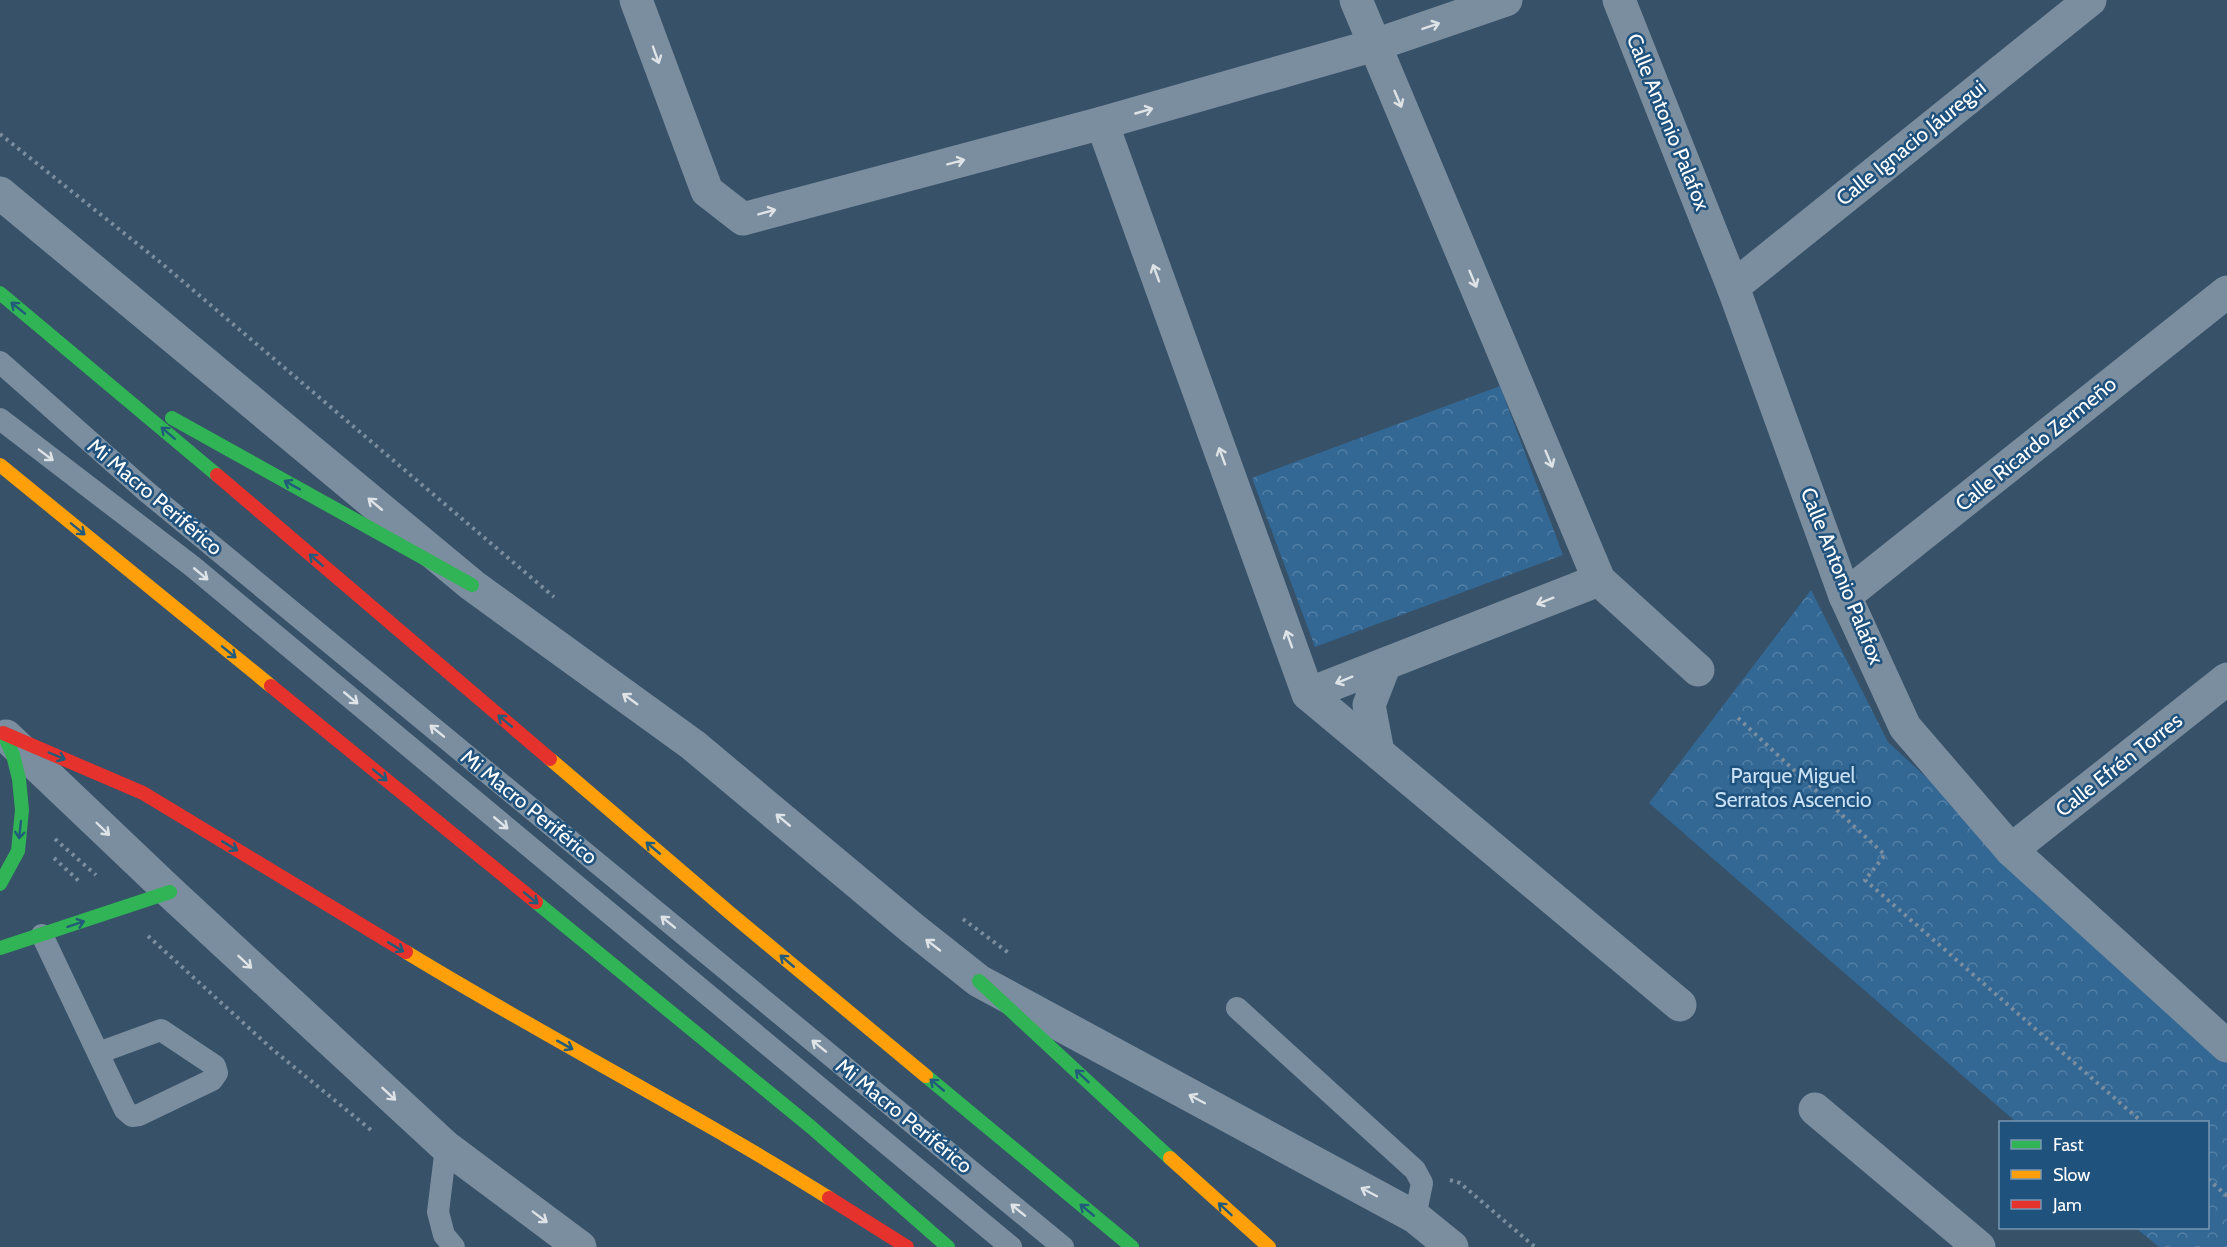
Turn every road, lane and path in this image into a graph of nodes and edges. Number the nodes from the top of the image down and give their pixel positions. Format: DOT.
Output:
graph roads {
  1 [pos="636,0"];
  2 [pos="1356,0"];
  3 [pos="1506,0"];
  4 [pos="1619,0"];
  5 [pos="2090,0"];
  6 [pos="1376,45"];
  7 [pos="1102,123"];
  8 [pos="0,134"];
  9 [pos="0,193"];
  10 [pos="1733,287"];
  11 [pos="2227,292"];
  12 [pos="0,293"];
  13 [pos="0,362"];
  14 [pos="110,383"];
  15 [pos="0,419"];
  16 [pos="0,465"];
  17 [pos="1599,580"];
  18 [pos="472,585"];
  19 [pos="1845,596"];
  20 [pos="555,597"];
  21 [pos="1385,664"];
  22 [pos="1698,670"];
  23 [pos="2227,679"];
  24 [pos="1308,694"];
  25 [pos="1738,718"];
  26 [pos="2,732"];
  27 [pos="1378,752"];
  28 [pos="20,827"];
  29 [pos="2011,850"];
  30 [pos="0,884"];
  31 [pos="170,892"];
  32 [pos="120,909"];
  33 [pos="958,915"];
  34 [pos="42,935"];
  35 [pos="0,948"];
  36 [pos="1016,958"];
  37 [pos="979,981"];
  38 [pos="1680,1005"];
  39 [pos="1237,1008"];
  40 [pos="2227,1046"];
  41 [pos="98,1053"];
  42 [pos="1815,1109"];
  43 [pos="2141,1121"];
  44 [pos="379,1137"];
  45 [pos="446,1148"];
  46 [pos="1415,1170"];
  47 [pos="2209,1180"];
  48 [pos="2227,1196"];
  49 [pos="1415,1217"];
  50 [pos="1247,1229"];
  51 [pos="454,1247"];
  52 [pos="580,1247"];
  53 [pos="907,1247"];
  54 [pos="948,1247"];
  55 [pos="1011,1247"];
  56 [pos="1063,1247"];
  57 [pos="1132,1247"];
  58 [pos="1262,1247"];
  59 [pos="1269,1247"];
  60 [pos="1452,1247"];
  61 [pos="1535,1247"];
  62 [pos="1979,1247"];
  1 -- 7 [label="street, one-way"];
  2 -- 6 [label="street"];
  6 -- 3 [label="street, one-way"];
  4 -- 10 [label="street, Calle Antonio Palafox"];
  5 -- 10 [label="street, Calle Ignacio Jáuregui"];
  7 -- 6 [label="street, one-way"];
  6 -- 17 [label="street, one-way"];
  24 -- 7 [label="street, one-way"];
  8 -- 20 [label="path"];
  18 -- 9 [label="street, one-way"];
  10 -- 19 [label="street, Calle Antonio Palafox"];
  11 -- 19 [label="street, Calle Ricardo Zermeño"];
  14 -- 12 [label="main road, one-way"];
  56 -- 13 [label="lane, Mi Macro Periférico, one-way"];
  18 -- 14 [label="main road, one-way"];
  57 -- 14 [label="main road, one-way"];
  15 -- 55 [label="lane, Mi Macro Periférico, one-way"];
  16 -- 54 [label="main road, one-way"];
  17 -- 21 [label="street, one-way"];
  17 -- 22 [label="street"];
  37 -- 18 [label="street, one-way"];
  19 -- 29 [label="street, Calle Antonio Palafox"];
  21 -- 24 [label="street, one-way"];
  21 -- 27 [label="street"];
  23 -- 29 [label="street, Calle Efrén Torres"];
  24 -- 27 [label="street"];
  25 -- 43 [label="path"];
  26 -- 28 [label="main road"];
  26 -- 31 [label="street, one-way"];
  26 -- 53 [label="main road, one-way"];
  27 -- 38 [label="street"];
  28 -- 30 [label="main road, one-way"];
  28 -- 32 [label="path"];
  29 -- 40 [label="street, Calle Antonio Palafox"];
  31 -- 32 [label="main road"];
  31 -- 45 [label="street, one-way"];
  34 -- 32 [label="main road, one-way"];
  32 -- 44 [label="path"];
  33 -- 36 [label="path"];
  34 -- 35 [label="main road"];
  34 -- 41 [label="lane"];
  49 -- 37 [label="street, one-way"];
  50 -- 37 [label="main road, one-way"];
  39 -- 46 [label="lane"];
  41 -- 41 [label="lane"];
  42 -- 62 [label="street"];
  45 -- 51 [label="lane"];
  45 -- 52 [label="street, one-way"];
  46 -- 49 [label="lane"];
  46 -- 61 [label="path"];
  47 -- 48 [label="path"];
  49 -- 60 [label="street"];
  50 -- 58 [label="main road"];
  50 -- 59 [label="main road"];
}
